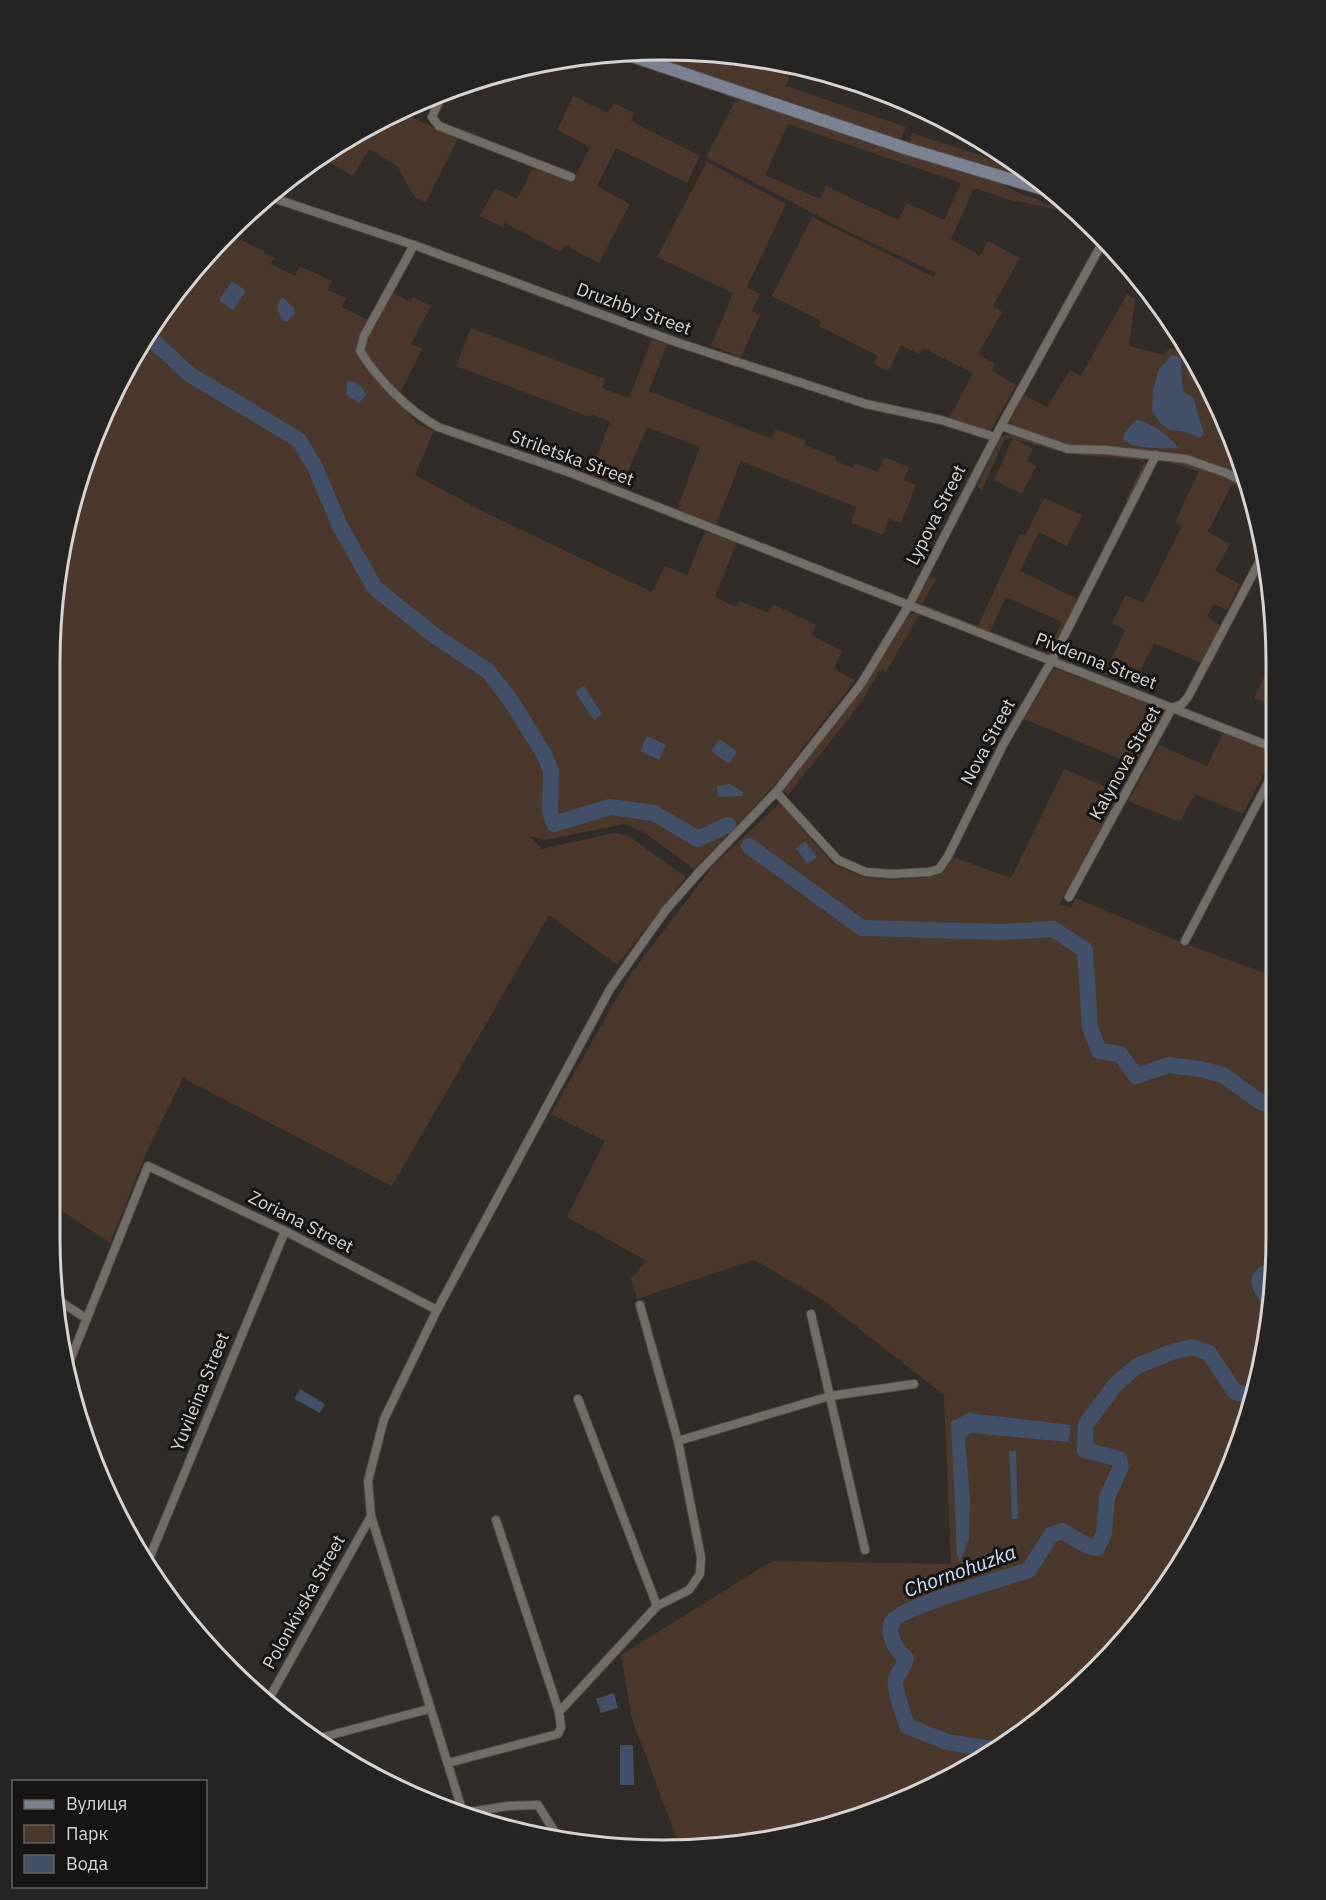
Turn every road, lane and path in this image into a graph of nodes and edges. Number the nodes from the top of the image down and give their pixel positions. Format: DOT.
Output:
graph roads {
  1 [pos="645,60"];
  2 [pos="438,104"];
  3 [pos="571,177"];
  4 [pos="1030,185"];
  5 [pos="278,200"];
  6 [pos="414,245"];
  7 [pos="1100,248"];
  8 [pos="1001,426"];
  9 [pos="995,437"];
  10 [pos="1156,455"];
  11 [pos="1237,478"];
  12 [pos="1258,565"];
  13 [pos="909,605"];
  14 [pos="1051,662"];
  15 [pos="1172,708"];
  16 [pos="1266,745"];
  17 [pos="1266,786"];
  18 [pos="776,792"];
  19 [pos="1069,897"];
  20 [pos="1185,941"];
  21 [pos="285,1231"];
  22 [pos="64,1304"];
  23 [pos="640,1305"];
  24 [pos="437,1310"];
  25 [pos="811,1314"];
  26 [pos="87,1319"];
  27 [pos="72,1355"];
  28 [pos="914,1384"];
  29 [pos="830,1396"];
  30 [pos="578,1399"];
  31 [pos="678,1441"];
  32 [pos="371,1515"];
  33 [pos="496,1520"];
  34 [pos="865,1550"];
  35 [pos="151,1554"];
  36 [pos="657,1606"];
  37 [pos="271,1695"];
  38 [pos="429,1709"];
  39 [pos="559,1712"];
  40 [pos="326,1736"];
  41 [pos="448,1763"];
  42 [pos="461,1805"];
  43 [pos="478,1811"];
  44 [pos="553,1829"];
  1 -- 4 [label="main road"];
  2 -- 3 [label="street"];
  5 -- 6 [label="street, Druzhby Street"];
  6 -- 9 [label="street, Druzhby Street"];
  6 -- 13 [label="street, Striletska Street"];
  7 -- 8 [label="street, Lypova Street"];
  8 -- 9 [label="street, Lypova Street"];
  8 -- 10 [label="street"];
  9 -- 13 [label="street, Lypova Street"];
  10 -- 11 [label="street"];
  10 -- 14 [label="street, Nova Street"];
  12 -- 15 [label="street, Kalynova Street"];
  13 -- 14 [label="street, Pivdenna Street"];
  13 -- 18 [label="street, Lypova Street"];
  14 -- 15 [label="street, Pivdenna Street"];
  14 -- 18 [label="street, Nova Street"];
  15 -- 16 [label="street, Pivdenna Street"];
  15 -- 19 [label="street, Kalynova Street"];
  17 -- 20 [label="street"];
  18 -- 24 [label="street, Lypova Street"];
  21 -- 24 [label="street, Zoriana Street"];
  21 -- 26 [label="street, Zoriana Street"];
  21 -- 35 [label="street, Yuvileina Street"];
  22 -- 26 [label="street"];
  23 -- 31 [label="street"];
  24 -- 32 [label="street, Lypova Street"];
  25 -- 29 [label="street"];
  26 -- 27 [label="street"];
  28 -- 29 [label="street"];
  29 -- 31 [label="street"];
  29 -- 34 [label="street"];
  30 -- 36 [label="street"];
  31 -- 36 [label="street"];
  32 -- 37 [label="street, Polonkivska Street"];
  32 -- 38 [label="street, Lypova Street"];
  33 -- 39 [label="street"];
  36 -- 39 [label="street"];
  38 -- 40 [label="street"];
  38 -- 41 [label="street, Lypova Street"];
  39 -- 41 [label="street"];
  41 -- 42 [label="street, Lypova Street"];
  43 -- 44 [label="street"];
}
